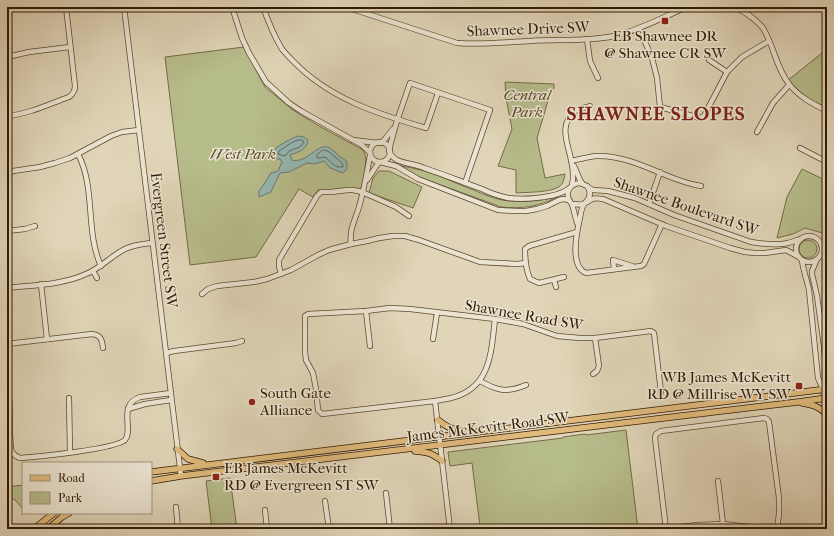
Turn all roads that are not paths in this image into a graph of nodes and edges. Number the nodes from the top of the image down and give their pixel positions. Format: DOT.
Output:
graph roads {
  1 [pos="66,7"];
  2 [pos="124,7"];
  3 [pos="232,7"];
  4 [pos="263,7"];
  5 [pos="346,7"];
  6 [pos="687,7"];
  7 [pos="736,7"];
  8 [pos="639,28"];
  9 [pos="587,39"];
  10 [pos="769,41"];
  11 [pos="70,47"];
  12 [pos="7,57"];
  13 [pos="709,60"];
  14 [pos="727,72"];
  15 [pos="598,78"];
  16 [pos="789,85"];
  17 [pos="438,93"];
  18 [pos="590,106"];
  19 [pos="827,110"];
  20 [pos="7,116"];
  21 [pos="397,122"];
  22 [pos="139,130"];
  23 [pos="757,132"];
  24 [pos="353,140"];
  25 [pos="379,143"];
  26 [pos="800,148"];
  27 [pos="389,150"];
  28 [pos="78,154"];
  29 [pos="370,154"];
  30 [pos="572,161"];
  31 [pos="380,162"];
  32 [pos="827,162"];
  33 [pos="660,172"];
  34 [pos="7,174"];
  35 [pos="365,183"];
  36 [pos="465,183"];
  37 [pos="585,184"];
  38 [pos="572,186"];
  39 [pos="701,186"];
  40 [pos="362,192"];
  41 [pos="571,202"];
  42 [pos="586,202"];
  43 [pos="649,204"];
  44 [pos="409,216"];
  45 [pos="662,224"];
  46 [pos="35,226"];
  47 [pos="577,229"];
  48 [pos="7,231"];
  49 [pos="801,239"];
  50 [pos="819,241"];
  51 [pos="152,243"];
  52 [pos="351,244"];
  53 [pos="827,244"];
  54 [pos="827,253"];
  55 [pos="821,255"];
  56 [pos="800,259"];
  57 [pos="817,259"];
  58 [pos="526,263"];
  59 [pos="101,266"];
  60 [pos="634,267"];
  61 [pos="614,269"];
  62 [pos="93,271"];
  63 [pos="281,274"];
  64 [pos="564,277"];
  65 [pos="97,278"];
  66 [pos="554,280"];
  67 [pos="41,284"];
  68 [pos="556,287"];
  69 [pos="7,288"];
  70 [pos="202,294"];
  71 [pos="366,311"];
  72 [pos="437,312"];
  73 [pos="495,319"];
  74 [pos="821,326"];
  75 [pos="813,327"];
  76 [pos="596,338"];
  77 [pos="47,339"];
  78 [pos="433,339"];
  79 [pos="242,341"];
  80 [pos="7,344"];
  81 [pos="370,346"];
  82 [pos="103,348"];
  83 [pos="166,353"];
  84 [pos="826,372"];
  85 [pos="593,374"];
  86 [pos="7,381"];
  87 [pos="480,381"];
  88 [pos="526,385"];
  89 [pos="825,389"];
  90 [pos="661,392"];
  91 [pos="170,393"];
  92 [pos="69,398"];
  93 [pos="826,398"];
  94 [pos="172,400"];
  95 [pos="436,401"];
  96 [pos="798,402"];
  97 [pos="128,409"];
  98 [pos="826,414"];
  99 [pos="438,420"];
  100 [pos="827,421"];
  101 [pos="469,433"];
  102 [pos="439,436"];
  103 [pos="440,445"];
  104 [pos="177,449"];
  105 [pos="400,450"];
  106 [pos="70,452"];
  107 [pos="442,461"];
  108 [pos="209,464"];
  109 [pos="179,468"];
  110 [pos="152,472"];
  111 [pos="180,476"];
  112 [pos="152,481"];
  113 [pos="718,481"];
  114 [pos="386,493"];
  115 [pos="326,501"];
  116 [pos="176,506"];
  117 [pos="265,510"];
  118 [pos="53,514"];
  119 [pos="67,514"];
  120 [pos="723,524"];
  121 [pos="34,529"];
  122 [pos="48,529"];
  123 [pos="178,529"];
  124 [pos="268,529"];
  125 [pos="329,529"];
  126 [pos="390,529"];
  127 [pos="450,529"];
  128 [pos="666,529"];
  129 [pos="767,529"];
  130 [pos="777,529"];
  1 -- 11 [label="street"];
  2 -- 22 [label="street, Evergreen Street SW"];
  3 -- 24 [label="street"];
  4 -- 21 [label="street"];
  5 -- 9 [label="street, Shawnee Drive SW"];
  6 -- 8 [label="street, Shawnee Drive SW"];
  7 -- 10 [label="street"];
  8 -- 9 [label="street, Shawnee Drive SW"];
  8 -- 14 [label="street"];
  9 -- 15 [label="street"];
  10 -- 14 [label="street"];
  10 -- 16 [label="street"];
  11 -- 12 [label="street"];
  11 -- 20 [label="street"];
  13 -- 14 [label="street"];
  16 -- 19 [label="street"];
  16 -- 23 [label="street"];
  17 -- 21 [label="street"];
  17 -- 21 [label="street"];
  17 -- 36 [label="street"];
  18 -- 30 [label="street"];
  21 -- 25 [label="street"];
  21 -- 27 [label="street"];
  22 -- 28 [label="street"];
  22 -- 51 [label="street, Evergreen Street SW"];
  24 -- 25 [label="street"];
  24 -- 29 [label="street"];
  25 -- 27 [label="street"];
  25 -- 29 [label="street"];
  26 -- 32 [label="street"];
  27 -- 31 [label="street"];
  27 -- 36 [label="street"];
  28 -- 34 [label="street"];
  28 -- 59 [label="street"];
  29 -- 31 [label="street"];
  29 -- 35 [label="street"];
  30 -- 33 [label="street"];
  30 -- 37 [label="street"];
  30 -- 38 [label="street"];
  31 -- 35 [label="street"];
  31 -- 41 [label="street"];
  33 -- 39 [label="street"];
  33 -- 43 [label="street"];
  35 -- 40 [label="street"];
  36 -- 38 [label="street"];
  37 -- 38 [label="street"];
  37 -- 42 [label="street"];
  37 -- 43 [label="street, Shawnee Boulevard SW"];
  38 -- 41 [label="street"];
  40 -- 44 [label="street"];
  40 -- 52 [label="street"];
  40 -- 63 [label="street"];
  41 -- 42 [label="street"];
  41 -- 47 [label="street"];
  42 -- 45 [label="street, Shawnee Boulevard SW"];
  42 -- 47 [label="street"];
  43 -- 49 [label="street, Shawnee Boulevard SW"];
  45 -- 56 [label="street, Shawnee Boulevard SW"];
  45 -- 60 [label="street"];
  46 -- 48 [label="street"];
  47 -- 58 [label="street"];
  47 -- 61 [label="street"];
  49 -- 50 [label="street"];
  49 -- 56 [label="street"];
  50 -- 53 [label="street"];
  50 -- 55 [label="street"];
  51 -- 59 [label="street"];
  51 -- 83 [label="street, Evergreen Street SW"];
  52 -- 58 [label="street"];
  52 -- 63 [label="street"];
  54 -- 55 [label="street"];
  55 -- 57 [label="street"];
  56 -- 57 [label="street"];
  56 -- 75 [label="street"];
  57 -- 74 [label="street"];
  58 -- 66 [label="street"];
  59 -- 62 [label="street"];
  60 -- 61 [label="street"];
  60 -- 61 [label="street"];
  62 -- 65 [label="street"];
  62 -- 67 [label="street"];
  63 -- 70 [label="street"];
  64 -- 66 [label="street"];
  66 -- 68 [label="street"];
  67 -- 69 [label="street"];
  67 -- 77 [label="street"];
  71 -- 72 [label="street, Shawnee Road SW"];
  71 -- 81 [label="street"];
  71 -- 95 [label="street, Shawnee Road SW"];
  72 -- 73 [label="street, Shawnee Road SW"];
  72 -- 78 [label="street"];
  73 -- 76 [label="street, Shawnee Road SW"];
  73 -- 87 [label="street"];
  74 -- 75 [label="street"];
  74 -- 84 [label="street"];
  75 -- 89 [label="street"];
  76 -- 85 [label="street"];
  76 -- 90 [label="street, Shawnee Road SW"];
  77 -- 80 [label="street"];
  77 -- 82 [label="street"];
  79 -- 83 [label="street"];
  83 -- 91 [label="street, Evergreen Street SW"];
  84 -- 89 [label="street"];
  86 -- 106 [label="street"];
  87 -- 88 [label="street"];
  87 -- 95 [label="street"];
  89 -- 93 [label="street"];
  89 -- 101 [label="main road, James McKevitt Road SW"];
  91 -- 94 [label="street, Evergreen Street SW"];
  91 -- 97 [label="street"];
  92 -- 106 [label="street"];
  93 -- 96 [label="main road, James McKevitt Road SW"];
  93 -- 98 [label="street"];
  94 -- 97 [label="street"];
  94 -- 104 [label="street, Evergreen Street SW"];
  95 -- 99 [label="street"];
  96 -- 98 [label="main road"];
  96 -- 103 [label="main road, James McKevitt Road SW"];
  97 -- 106 [label="street"];
  98 -- 100 [label="street"];
  99 -- 101 [label="main road"];
  99 -- 102 [label="street"];
  101 -- 102 [label="main road, James McKevitt Road SW"];
  102 -- 103 [label="street"];
  102 -- 108 [label="main road, James McKevitt Road SW"];
  103 -- 105 [label="main road, James McKevitt Road SW"];
  103 -- 107 [label="street"];
  104 -- 108 [label="main road"];
  104 -- 109 [label="street, Evergreen Street SW"];
  105 -- 107 [label="main road"];
  105 -- 111 [label="main road, James McKevitt Road SW"];
  107 -- 127 [label="street"];
  108 -- 109 [label="main road, James McKevitt Road SW"];
  109 -- 110 [label="main road, James McKevitt Road SW"];
  109 -- 111 [label="street, Evergreen Street SW"];
  111 -- 112 [label="main road, James McKevitt Road SW"];
  113 -- 120 [label="street"];
  114 -- 126 [label="street"];
  115 -- 125 [label="street"];
  116 -- 123 [label="street"];
  117 -- 124 [label="street"];
  118 -- 121 [label="main road"];
  119 -- 122 [label="main road"];
  120 -- 128 [label="street"];
  120 -- 129 [label="street"];
  128 -- 130 [label="street"];
}
